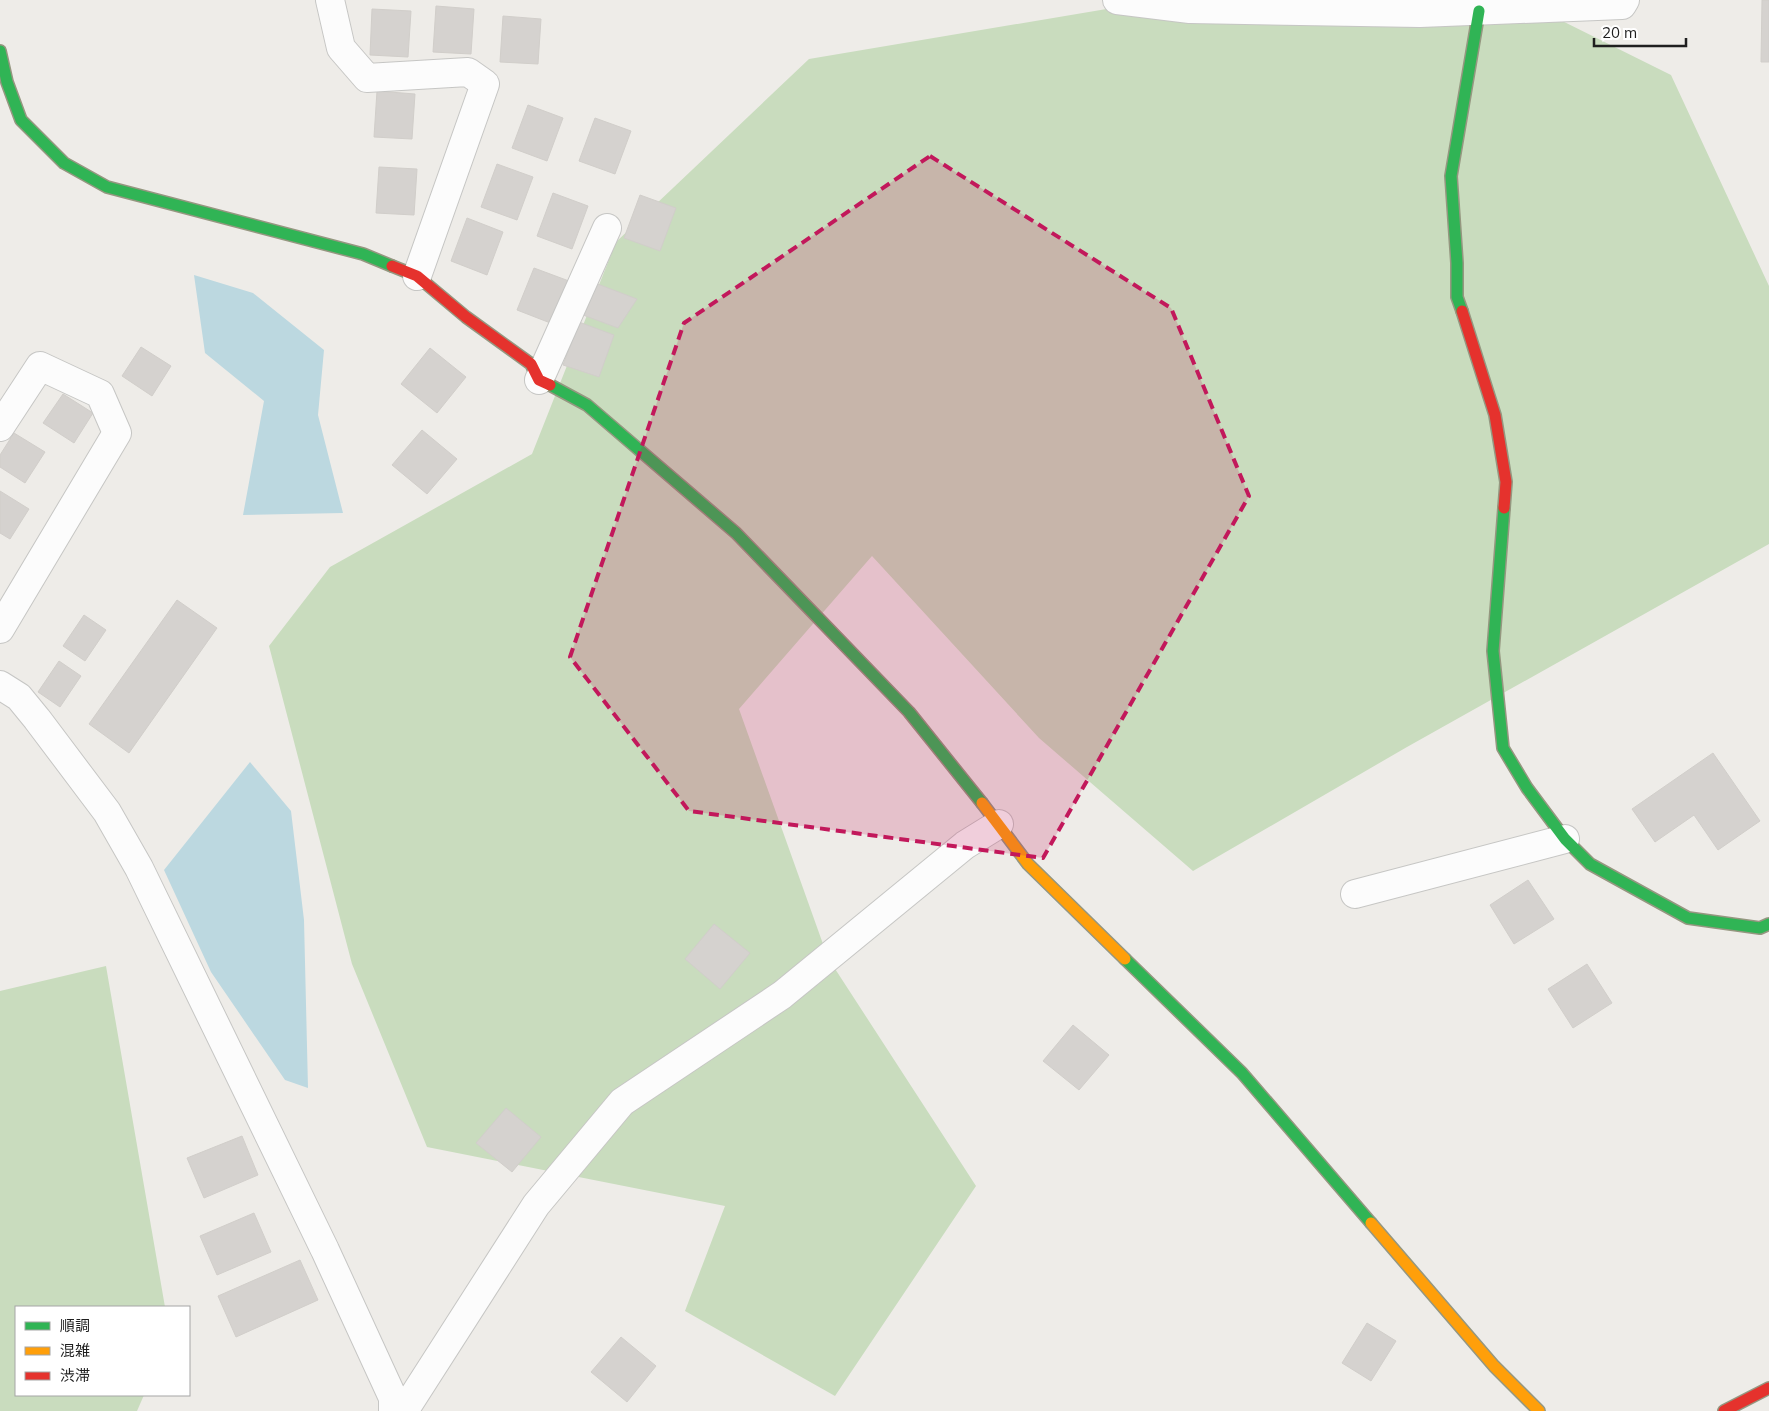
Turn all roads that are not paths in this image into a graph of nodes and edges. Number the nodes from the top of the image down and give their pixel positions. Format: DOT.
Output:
graph roads {
  1 [pos="330,0"];
  2 [pos="1117,0"];
  3 [pos="1625,0"];
  4 [pos="1479,12"];
  5 [pos="0,51"];
  6 [pos="606,228"];
  7 [pos="417,276"];
  8 [pos="539,380"];
  9 [pos="0,427"];
  10 [pos="0,629"];
  11 [pos="0,684"];
  12 [pos="1000,824"];
  13 [pos="1565,839"];
  14 [pos="1355,894"];
  15 [pos="1769,924"];
  16 [pos="1769,1388"];
  17 [pos="393,1411"];
  18 [pos="404,1411"];
  19 [pos="1539,1411"];
  20 [pos="1724,1411"];
  1 -- 7 [label="street"];
  2 -- 4 [label="street"];
  3 -- 4 [label="street"];
  4 -- 13 [label="street"];
  5 -- 7 [label="street"];
  6 -- 8 [label="street"];
  7 -- 8 [label="street"];
  8 -- 12 [label="street"];
  9 -- 10 [label="street"];
  11 -- 17 [label="street"];
  12 -- 18 [label="street"];
  12 -- 19 [label="street"];
  13 -- 14 [label="street"];
  13 -- 15 [label="street"];
  16 -- 20 [label="street"];
}
